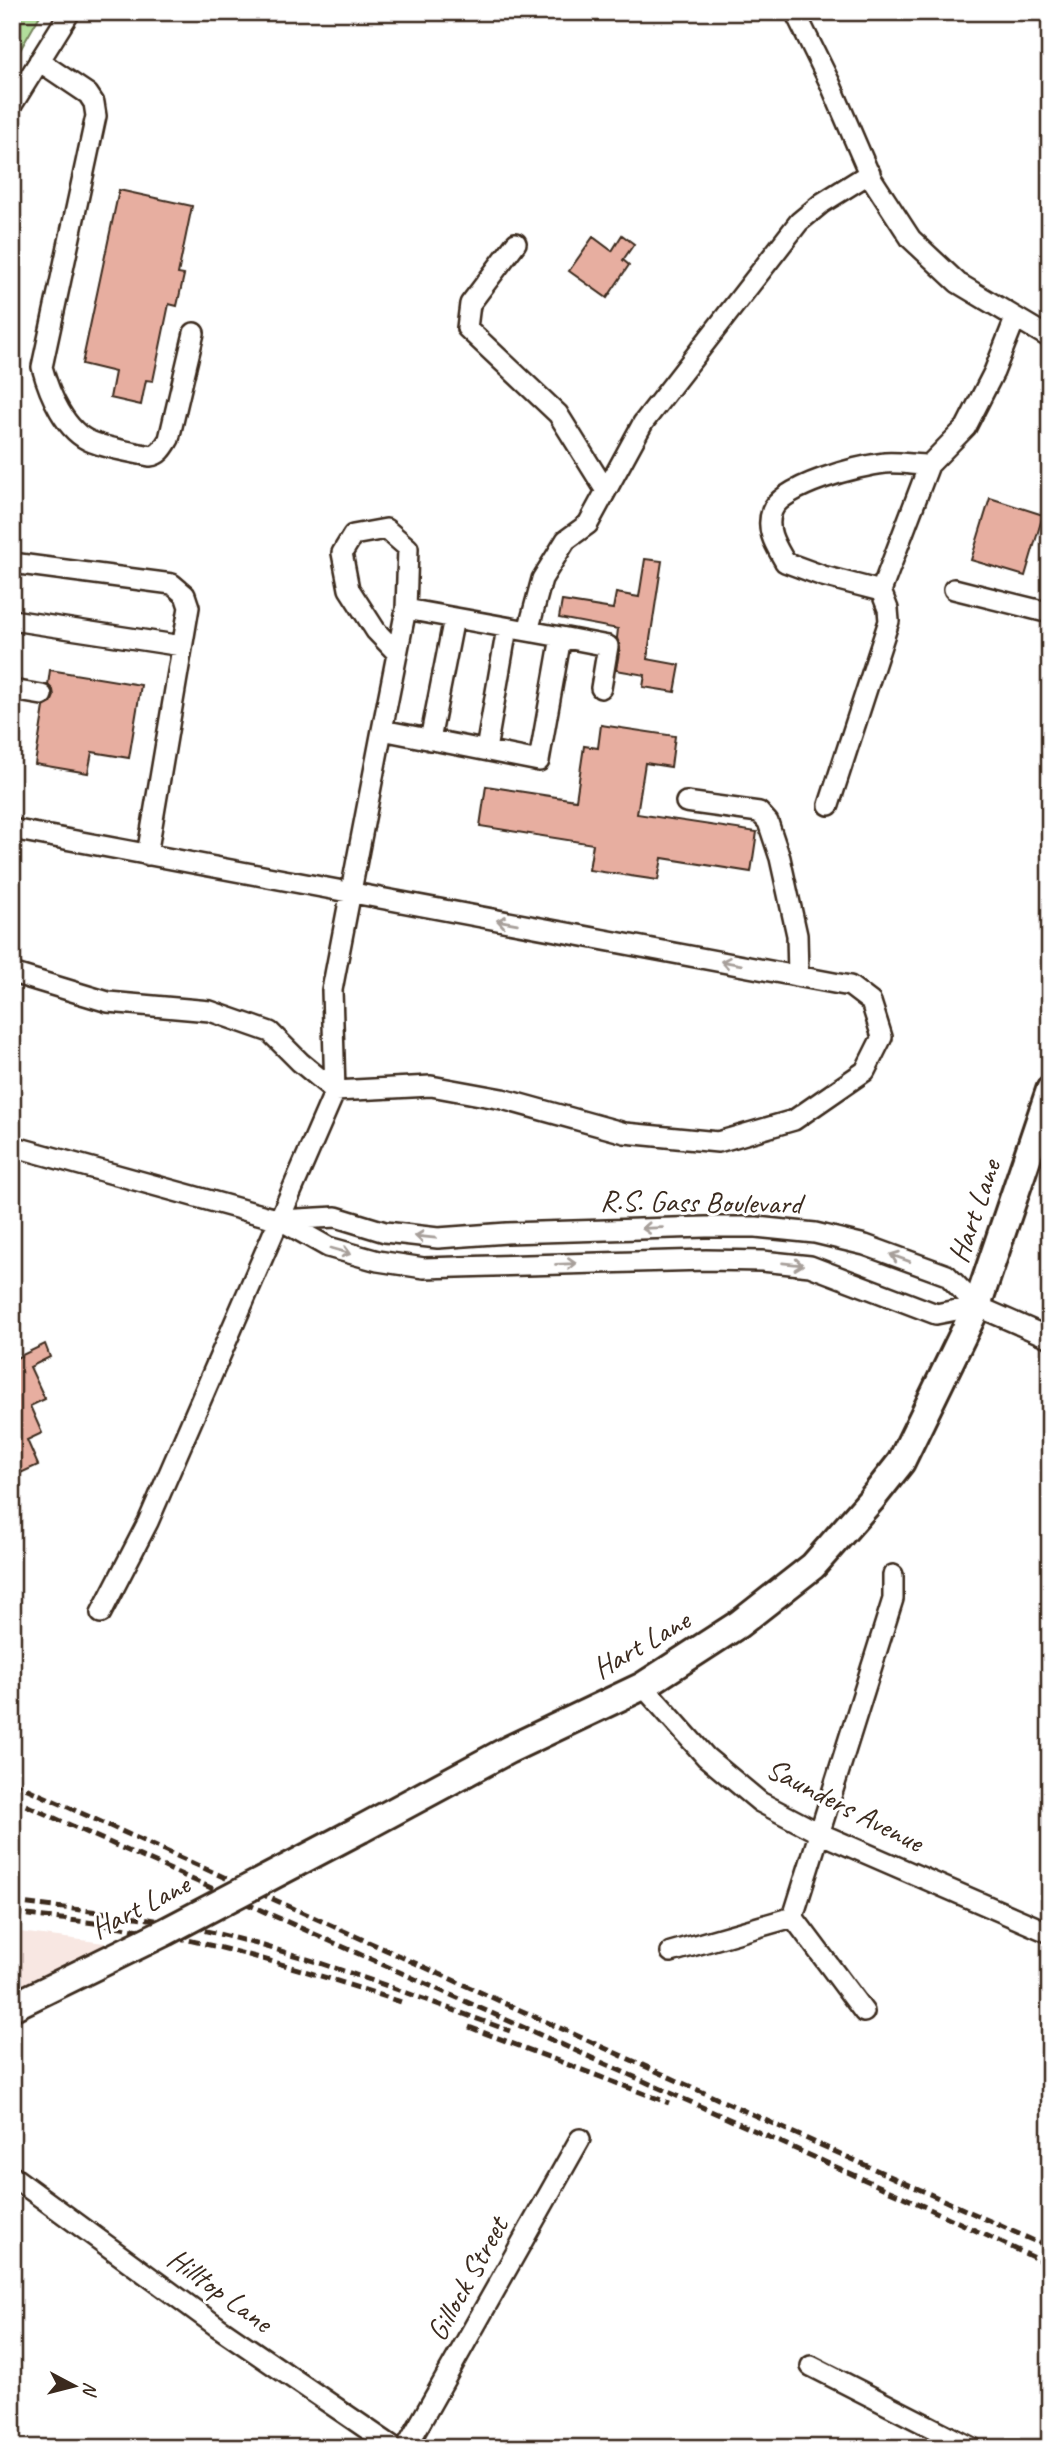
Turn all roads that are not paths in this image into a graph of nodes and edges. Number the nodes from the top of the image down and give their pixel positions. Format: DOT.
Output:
graph roads {
  1 [pos="70,12"];
  2 [pos="795,12"];
  3 [pos="39,61"];
  4 [pos="12,105"];
  5 [pos="870,173"];
  6 [pos="516,243"];
  7 [pos="1016,319"];
  8 [pos="194,333"];
  9 [pos="1050,338"];
  10 [pos="929,465"];
  11 [pos="606,491"];
  12 [pos="12,563"];
  13 [pos="954,589"];
  14 [pos="881,591"];
  15 [pos="1050,608"];
  16 [pos="406,609"];
  17 [pos="454,618"];
  18 [pos="12,620"];
  19 [pos="507,628"];
  20 [pos="533,632"];
  21 [pos="561,637"];
  22 [pos="182,646"];
  23 [pos="397,653"];
  24 [pos="601,688"];
  25 [pos="12,690"];
  26 [pos="42,695"];
  27 [pos="382,730"];
  28 [pos="430,740"];
  29 [pos="486,750"];
  30 [pos="686,802"];
  31 [pos="829,805"];
  32 [pos="12,829"];
  33 [pos="147,855"];
  34 [pos="349,894"];
  35 [pos="12,973"];
  36 [pos="798,975"];
  37 [pos="1050,1090"];
  38 [pos="335,1091"];
  39 [pos="12,1146"];
  40 [pos="280,1220"];
  41 [pos="977,1306"];
  42 [pos="1050,1338"];
  43 [pos="893,1575"];
  44 [pos="101,1613"];
  45 [pos="643,1686"];
  46 [pos="819,1833"];
  47 [pos="793,1917"];
  48 [pos="1050,1933"];
  49 [pos="671,1952"];
  50 [pos="12,2007"];
  51 [pos="864,2012"];
  52 [pos="580,2139"];
  53 [pos="12,2176"];
  54 [pos="811,2366"];
  55 [pos="395,2448"];
  56 [pos="406,2448"];
  57 [pos="972,2448"];
  1 -- 3 [label="street"];
  2 -- 5 [label="street"];
  3 -- 4 [label="street"];
  3 -- 8 [label="street"];
  5 -- 7 [label="street"];
  5 -- 11 [label="street"];
  6 -- 11 [label="street"];
  7 -- 9 [label="street"];
  7 -- 10 [label="street"];
  10 -- 14 [label="street"];
  10 -- 14 [label="street"];
  11 -- 20 [label="street"];
  12 -- 22 [label="street"];
  13 -- 15 [label="street"];
  14 -- 31 [label="street"];
  16 -- 17 [label="street"];
  16 -- 23 [label="street"];
  16 -- 23 [label="street"];
  17 -- 19 [label="street"];
  17 -- 28 [label="street"];
  18 -- 22 [label="street"];
  19 -- 20 [label="street"];
  19 -- 29 [label="street"];
  20 -- 21 [label="street"];
  21 -- 24 [label="street"];
  21 -- 29 [label="street"];
  22 -- 33 [label="street"];
  23 -- 27 [label="street"];
  25 -- 26 [label="street"];
  27 -- 28 [label="street"];
  27 -- 34 [label="street"];
  28 -- 29 [label="street"];
  30 -- 36 [label="street"];
  32 -- 33 [label="street"];
  33 -- 34 [label="street"];
  36 -- 34 [label="street, one-way"];
  34 -- 38 [label="street"];
  35 -- 38 [label="street"];
  36 -- 38 [label="street"];
  37 -- 41 [label="main road, Hart Lane"];
  38 -- 40 [label="street"];
  39 -- 40 [label="street, R.S. Gass Boulevard"];
  40 -- 41 [label="street, R.S. Gass Boulevard, one-way"];
  41 -- 40 [label="street, R.S. Gass Boulevard, one-way"];
  40 -- 44 [label="street"];
  41 -- 42 [label="street"];
  41 -- 45 [label="main road, Hart Lane"];
  43 -- 46 [label="street"];
  45 -- 46 [label="street, Saunders Avenue"];
  45 -- 50 [label="main road, Hart Lane, bridge"];
  46 -- 47 [label="street"];
  46 -- 48 [label="street, Saunders Avenue"];
  47 -- 49 [label="street"];
  47 -- 51 [label="street"];
  52 -- 56 [label="street, Gillock Street"];
  53 -- 55 [label="street, Hilltop Lane"];
  54 -- 57 [label="street"];
}
